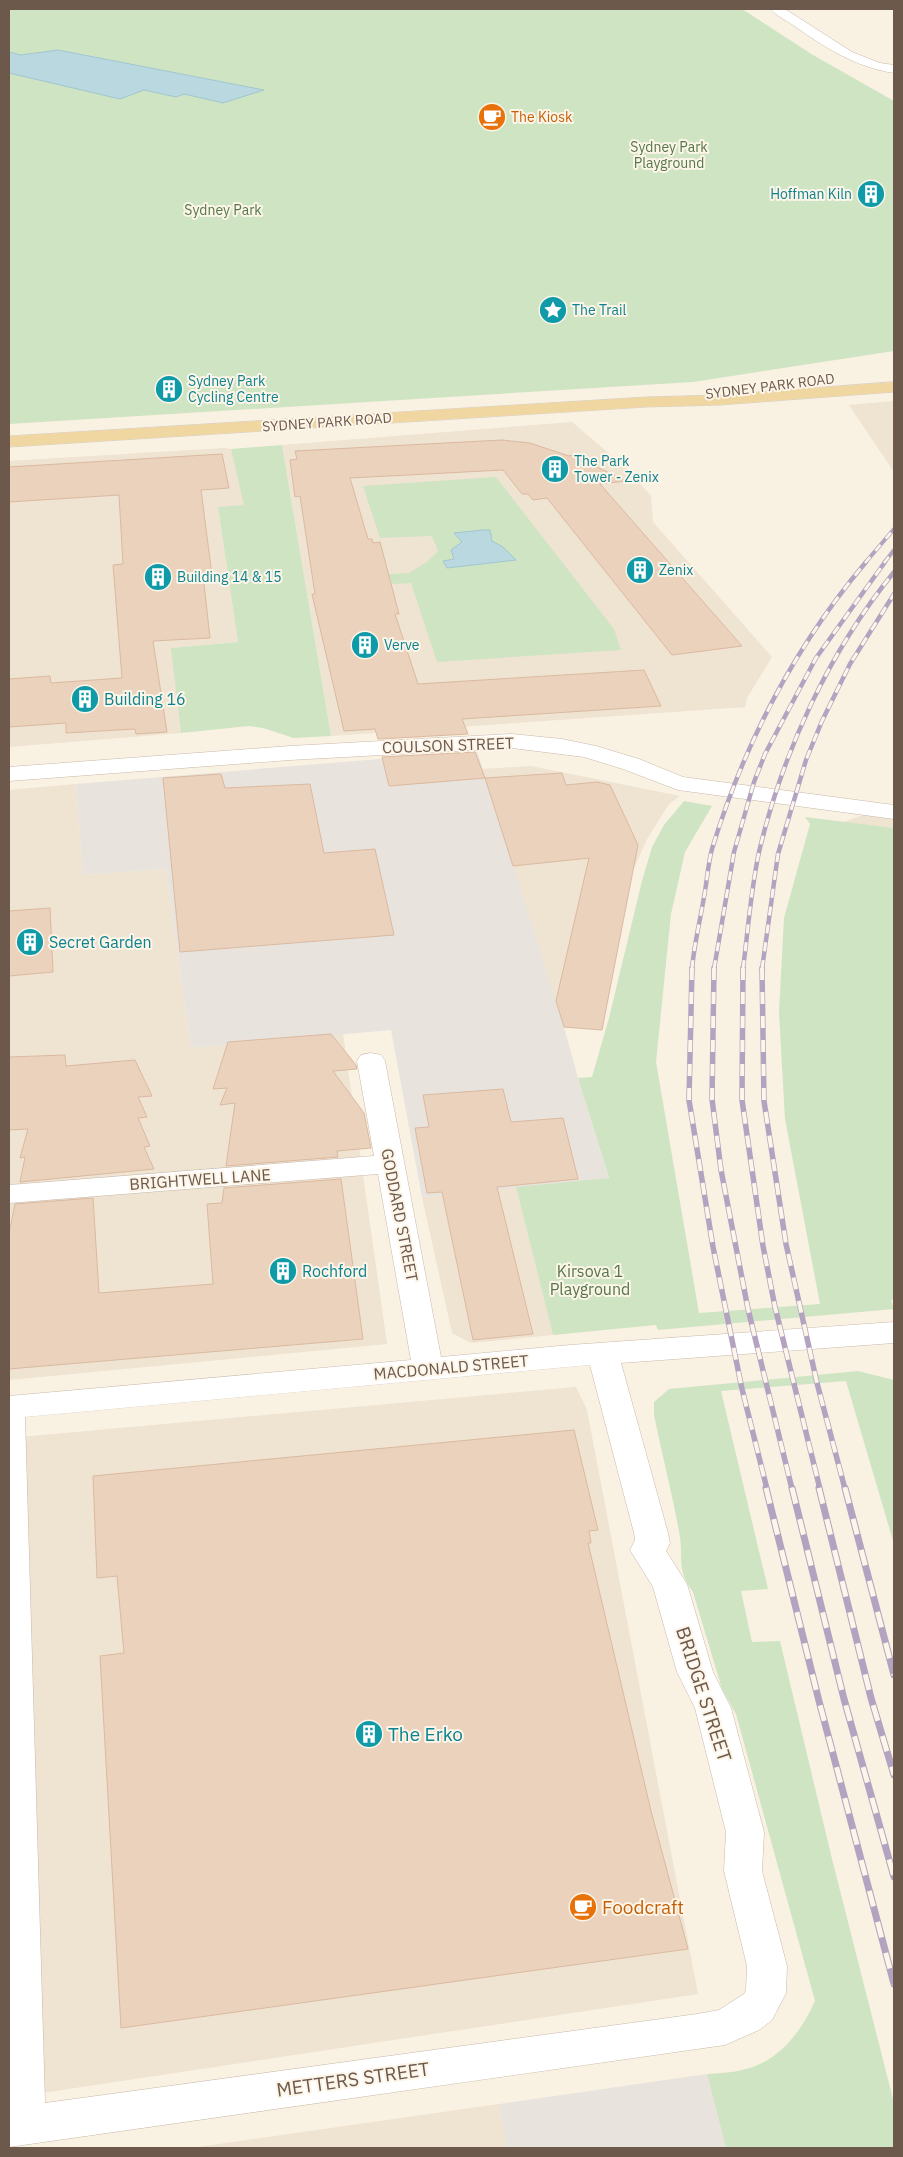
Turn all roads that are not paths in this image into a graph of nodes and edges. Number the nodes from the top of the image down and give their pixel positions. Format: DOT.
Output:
graph roads {
  1 [pos="777,9"];
  2 [pos="852,57"];
  3 [pos="894,69"];
  4 [pos="877,372"];
  5 [pos="894,387"];
  6 [pos="646,402"];
  7 [pos="9,442"];
  8 [pos="9,774"];
  9 [pos="890,809"];
  10 [pos="371,1061"];
  11 [pos="391,1164"];
  12 [pos="9,1194"];
  13 [pos="894,1332"];
  14 [pos="603,1354"];
  15 [pos="428,1369"];
  16 [pos="9,1407"];
  17 [pos="697,2032"];
  18 [pos="16,2126"];
  1 -- 2 [label="street"];
  2 -- 3 [label="street"];
  2 -- 3 [label="street"];
  4 -- 6 [label="main road, SYDNEY PARK ROAD"];
  5 -- 6 [label="main road, SYDNEY PARK ROAD"];
  6 -- 7 [label="main road, SYDNEY PARK ROAD"];
  8 -- 9 [label="street, COULSON STREET"];
  10 -- 11 [label="street, GODDARD STREET"];
  11 -- 12 [label="street, BRIGHTWELL LANE"];
  11 -- 15 [label="street, GODDARD STREET"];
  13 -- 14 [label="street, MACDONALD STREET"];
  14 -- 15 [label="street, MACDONALD STREET"];
  14 -- 17 [label="street, BRIDGE STREET"];
  15 -- 16 [label="street, MACDONALD STREET"];
  16 -- 18 [label="street"];
  17 -- 18 [label="street, METTERS STREET"];
}
